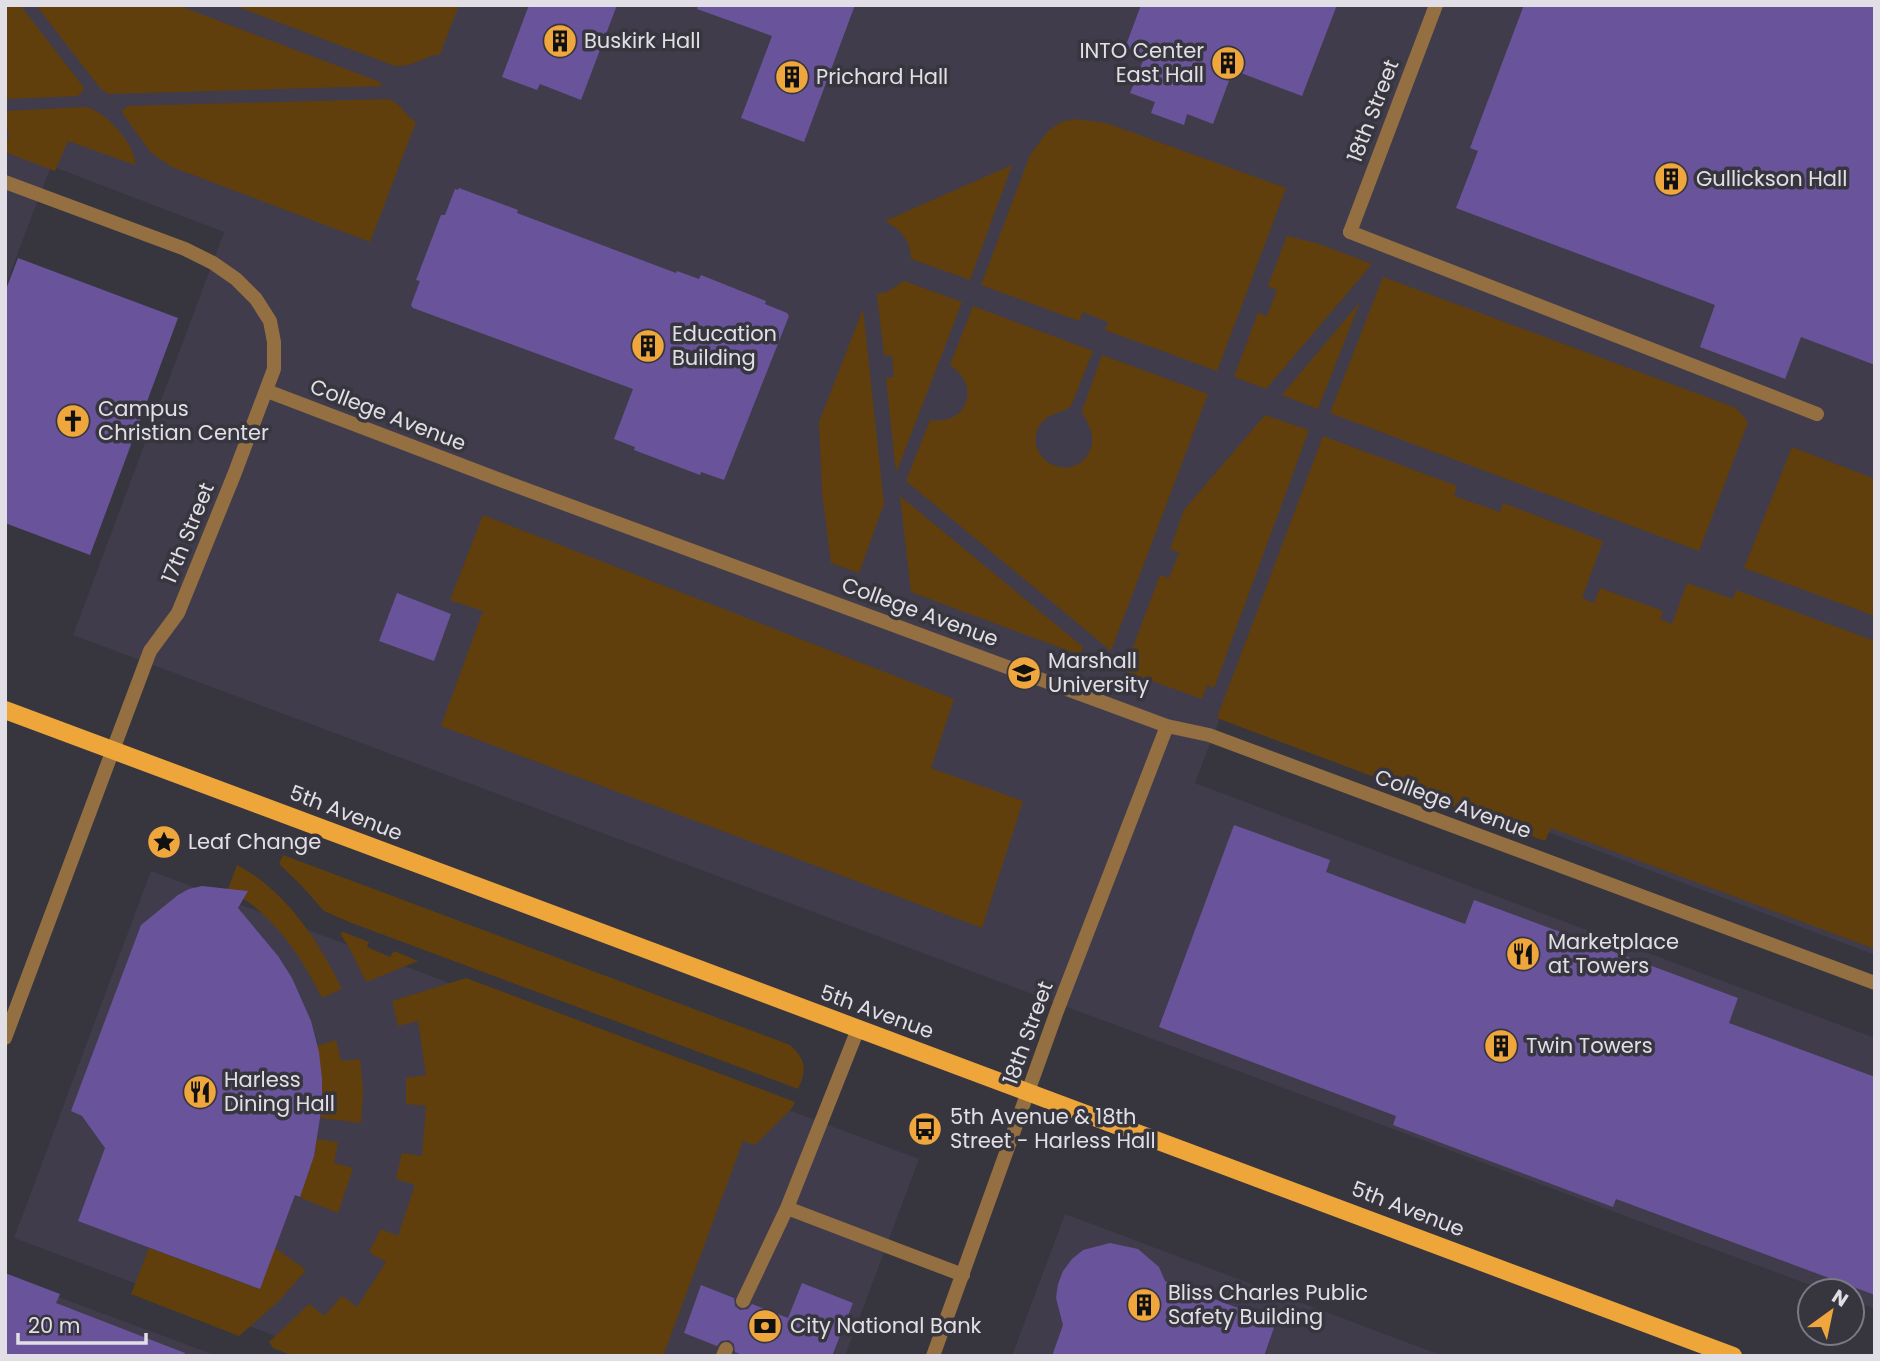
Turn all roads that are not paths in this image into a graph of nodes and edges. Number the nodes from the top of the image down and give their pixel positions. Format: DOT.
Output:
graph roads {
  1 [pos="1436,5"];
  2 [pos="5,181"];
  3 [pos="267,391"];
  4 [pos="1817,414"];
  5 [pos="5,710"];
  6 [pos="1167,726"];
  7 [pos="113,750"];
  8 [pos="1875,983"];
  9 [pos="858,1030"];
  10 [pos="5,1038"];
  11 [pos="1029,1091"];
  12 [pos="788,1208"];
  13 [pos="963,1275"];
  14 [pos="743,1301"];
  15 [pos="933,1356"];
  16 [pos="1733,1356"];
  1 -- 4 [label="street, 18th Street"];
  2 -- 3 [label="street, 17th Street"];
  3 -- 6 [label="street, College Avenue"];
  3 -- 7 [label="street, 17th Street"];
  5 -- 7 [label="main road, 5th Avenue"];
  6 -- 8 [label="street, College Avenue"];
  6 -- 11 [label="street, 18th Street"];
  7 -- 9 [label="main road, 5th Avenue"];
  7 -- 10 [label="street, 17th Street"];
  9 -- 11 [label="main road, 5th Avenue"];
  9 -- 12 [label="street"];
  11 -- 13 [label="street, 18th Street"];
  11 -- 16 [label="main road, 5th Avenue"];
  12 -- 13 [label="street"];
  12 -- 14 [label="street"];
  13 -- 15 [label="street, 18th Street"];
}
